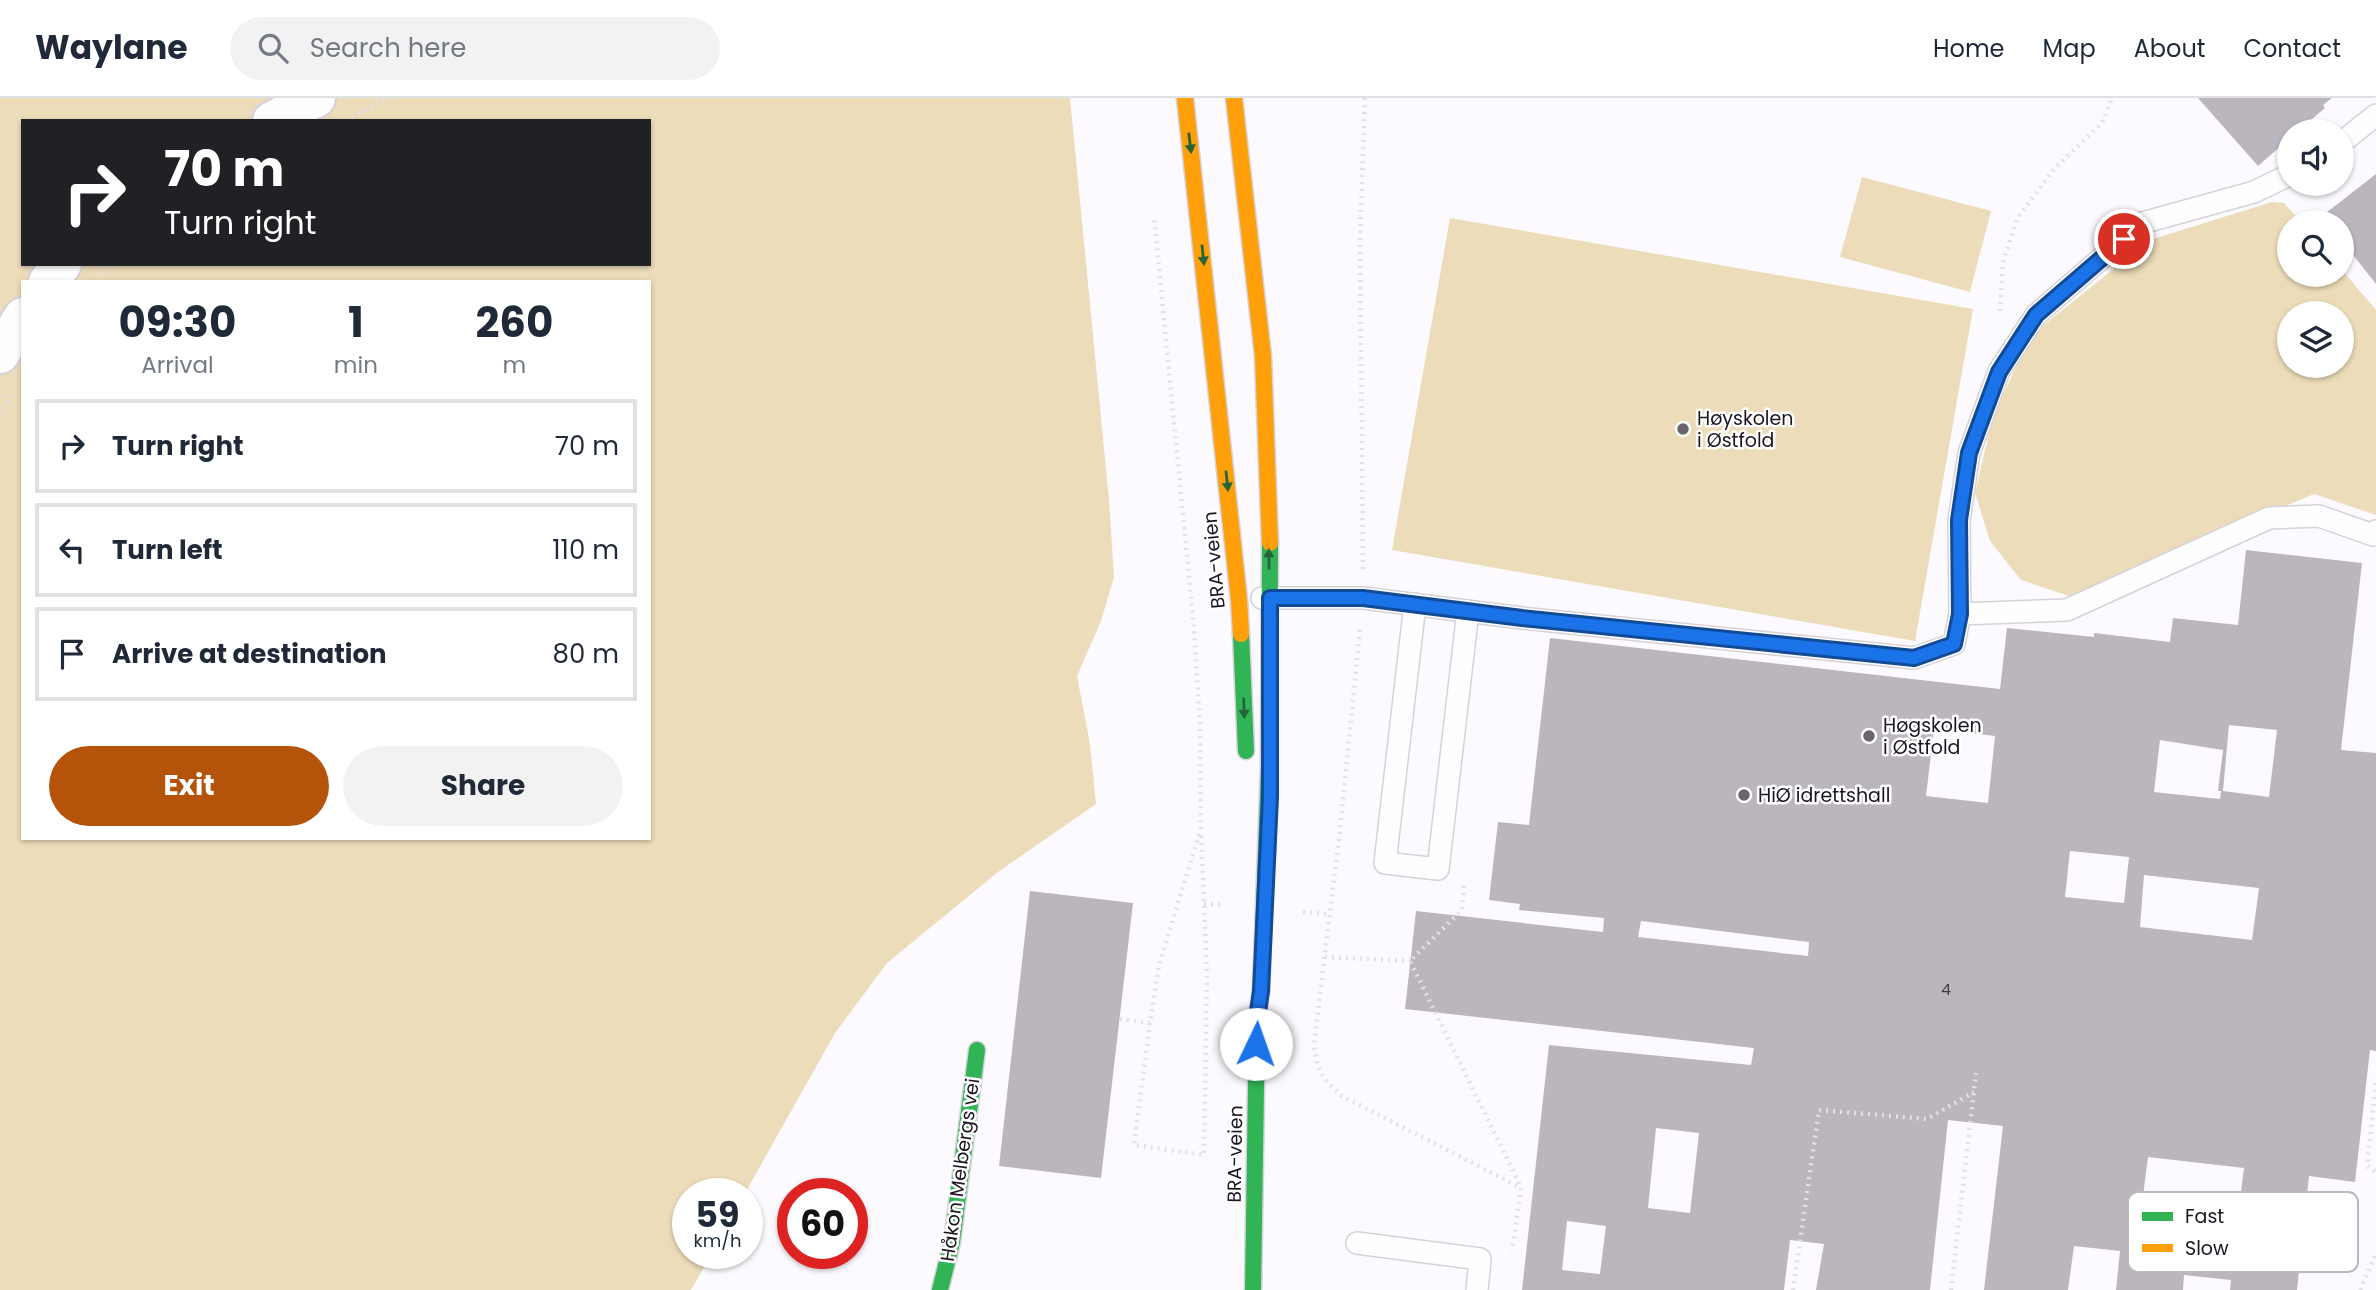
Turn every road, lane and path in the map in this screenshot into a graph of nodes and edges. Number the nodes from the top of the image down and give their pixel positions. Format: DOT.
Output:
graph roads {
  1 [pos="316,98"];
  2 [pos="388,98"];
  3 [pos="1185,98"];
  4 [pos="1234,98"];
  5 [pos="2112,98"];
  6 [pos="2376,115"];
  7 [pos="276,119"];
  8 [pos="349,119"];
  9 [pos="2354,132"];
  10 [pos="2277,181"];
  11 [pos="1153,209"];
  12 [pos="60,266"];
  13 [pos="50,280"];
  14 [pos="21,320"];
  15 [pos="0,354"];
  16 [pos="1999,372"];
  17 [pos="2375,535"];
  18 [pos="1270,598"];
  19 [pos="1239,600"];
  20 [pos="1415,604"];
  21 [pos="1468,611"];
  22 [pos="1960,614"];
  23 [pos="1247,771"];
  24 [pos="1201,828"];
  25 [pos="1249,873"];
  26 [pos="1465,884"];
  27 [pos="1325,957"];
  28 [pos="1410,961"];
  29 [pos="1120,1019"];
  30 [pos="1257,1019"];
  31 [pos="1150,1023"];
  32 [pos="977,1050"];
  33 [pos="1976,1073"];
  34 [pos="2376,1083"];
  35 [pos="1974,1092"];
  36 [pos="2376,1172"];
  37 [pos="1521,1188"];
  38 [pos="1357,1243"];
  39 [pos="2376,1254"];
  40 [pos="940,1290"];
  41 [pos="1254,1290"];
  42 [pos="1477,1290"];
  43 [pos="1793,1290"];
  44 [pos="1951,1290"];
  45 [pos="2360,1290"];
  1 -- 7 [label="street"];
  2 -- 8 [label="path"];
  3 -- 19 [label="main road, BRA-veien, one-way"];
  18 -- 4 [label="main road, BRA-veien, one-way"];
  5 -- 16 [label="path"];
  6 -- 9 [label="lane"];
  10 -- 16 [label="lane"];
  11 -- 24 [label="path"];
  12 -- 13 [label="street"];
  14 -- 15 [label="street"];
  16 -- 22 [label="lane"];
  17 -- 22 [label="lane"];
  18 -- 19 [label="lane"];
  18 -- 20 [label="lane"];
  18 -- 30 [label="main road, BRA-veien"];
  19 -- 23 [label="main road, BRA-veien, one-way"];
  20 -- 21 [label="lane"];
  20 -- 21 [label="lane"];
  21 -- 22 [label="lane"];
  24 -- 31 [label="path"];
  24 -- 31 [label="path"];
  25 -- 30 [label="main road, BRA-veien"];
  26 -- 28 [label="path"];
  27 -- 28 [label="path"];
  28 -- 37 [label="path"];
  29 -- 31 [label="path"];
  30 -- 41 [label="main road, BRA-veien"];
  32 -- 40 [label="main road, Håkon Melbergs vei"];
  33 -- 35 [label="path"];
  34 -- 36 [label="path"];
  35 -- 43 [label="path"];
  35 -- 44 [label="path"];
  38 -- 42 [label="lane"];
  39 -- 45 [label="path"];
}
